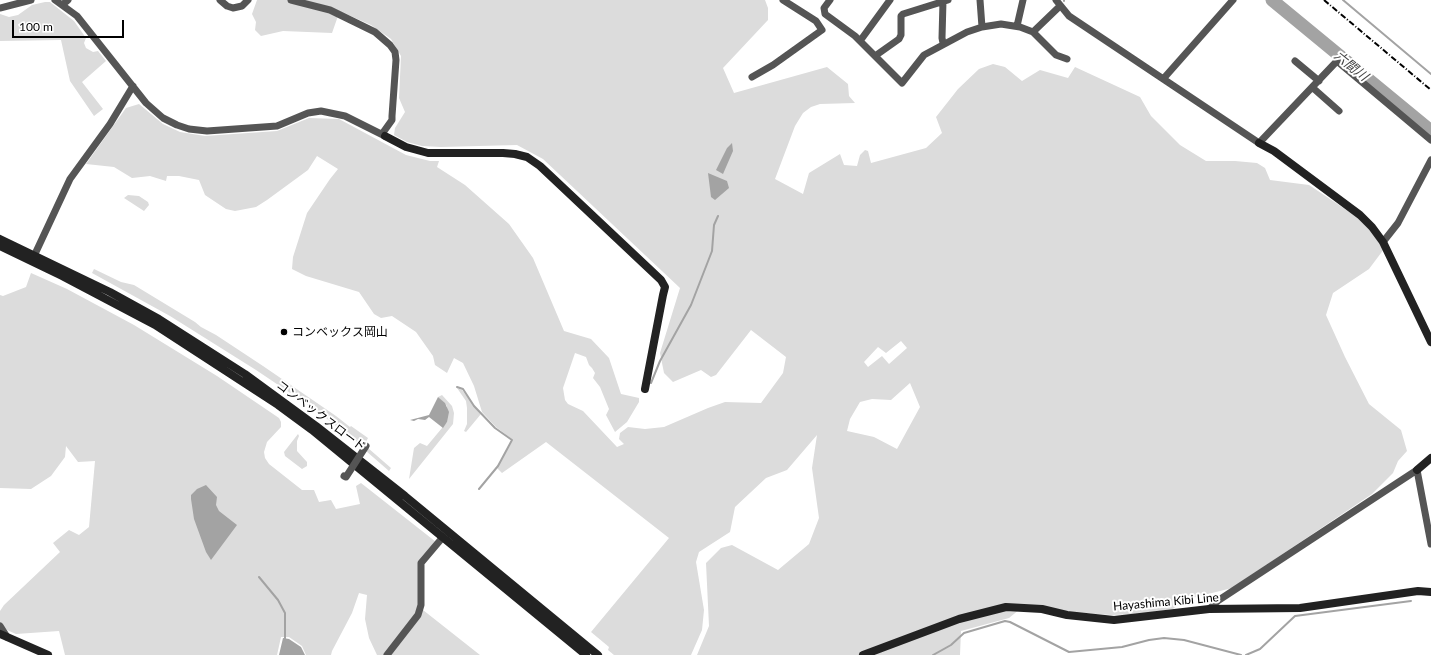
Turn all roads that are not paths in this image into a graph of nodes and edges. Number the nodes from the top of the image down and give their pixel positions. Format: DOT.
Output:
graph roads {
  1 [pos="31,0"];
  2 [pos="55,0"];
  3 [pos="68,0"];
  4 [pos="220,0"];
  5 [pos="254,0"];
  6 [pos="291,0"];
  7 [pos="783,0"];
  8 [pos="830,0"];
  9 [pos="890,0"];
  10 [pos="946,0"];
  11 [pos="980,0"];
  12 [pos="1023,0"];
  13 [pos="1233,0"];
  14 [pos="247,2"];
  15 [pos="1058,2"];
  16 [pos="62,5"];
  17 [pos="0,8"];
  18 [pos="824,8"];
  19 [pos="816,21"];
  20 [pos="1017,26"];
  21 [pos="982,27"];
  22 [pos="1033,32"];
  23 [pos="860,41"];
  24 [pos="944,43"];
  25 [pos="874,56"];
  26 [pos="1067,59"];
  27 [pos="1295,60"];
  28 [pos="752,77"];
  29 [pos="1164,78"];
  30 [pos="1319,81"];
  31 [pos="133,86"];
  32 [pos="1313,88"];
  33 [pos="1340,111"];
  34 [pos="384,135"];
  35 [pos="1431,140"];
  36 [pos="1260,143"];
  37 [pos="1431,160"];
  38 [pos="0,239"];
  39 [pos="1383,242"];
  40 [pos="0,246"];
  41 [pos="35,254"];
  42 [pos="1431,342"];
  43 [pos="645,389"];
  44 [pos="366,446"];
  45 [pos="1431,458"];
  46 [pos="1417,470"];
  47 [pos="345,477"];
  48 [pos="443,537"];
  49 [pos="1431,544"];
  50 [pos="1431,592"];
  51 [pos="1208,609"];
  52 [pos="0,626"];
  53 [pos="3,636"];
  54 [pos="48,655"];
  55 [pos="387,655"];
  56 [pos="586,655"];
  57 [pos="598,655"];
  58 [pos="863,655"];
  1 -- 17 [label="street"];
  2 -- 16 [label="street"];
  3 -- 16 [label="street"];
  4 -- 14 [label="street"];
  5 -- 14 [label="street"];
  6 -- 34 [label="street"];
  7 -- 19 [label="street"];
  8 -- 18 [label="street"];
  9 -- 23 [label="street"];
  10 -- 24 [label="street"];
  10 -- 25 [label="street"];
  11 -- 21 [label="street"];
  12 -- 20 [label="street"];
  13 -- 29 [label="street"];
  15 -- 22 [label="street"];
  15 -- 29 [label="street"];
  16 -- 31 [label="street"];
  18 -- 19 [label="street"];
  18 -- 23 [label="street"];
  19 -- 28 [label="street"];
  20 -- 21 [label="street"];
  20 -- 22 [label="street"];
  21 -- 24 [label="street"];
  22 -- 26 [label="street"];
  23 -- 25 [label="street"];
  24 -- 25 [label="street"];
  27 -- 30 [label="street"];
  29 -- 36 [label="street"];
  30 -- 32 [label="street"];
  30 -- 35 [label="street"];
  31 -- 34 [label="street"];
  31 -- 41 [label="street"];
  32 -- 33 [label="street"];
  32 -- 36 [label="street"];
  34 -- 43 [label="street"];
  36 -- 39 [label="street"];
  37 -- 39 [label="street"];
  38 -- 41 [label="street, コンベックスロード"];
  39 -- 42 [label="street"];
  40 -- 48 [label="street, コンベックスロード"];
  41 -- 57 [label="street, コンベックスロード"];
  44 -- 47 [label="street, bridge"];
  45 -- 46 [label="street"];
  46 -- 49 [label="street"];
  46 -- 51 [label="street"];
  48 -- 55 [label="street"];
  48 -- 56 [label="street, コンベックスロード"];
  50 -- 51 [label="street, Hayashima Kibi Line"];
  51 -- 58 [label="street, Hayashima Kibi Line"];
  52 -- 53 [label="street"];
  53 -- 54 [label="street"];
}
